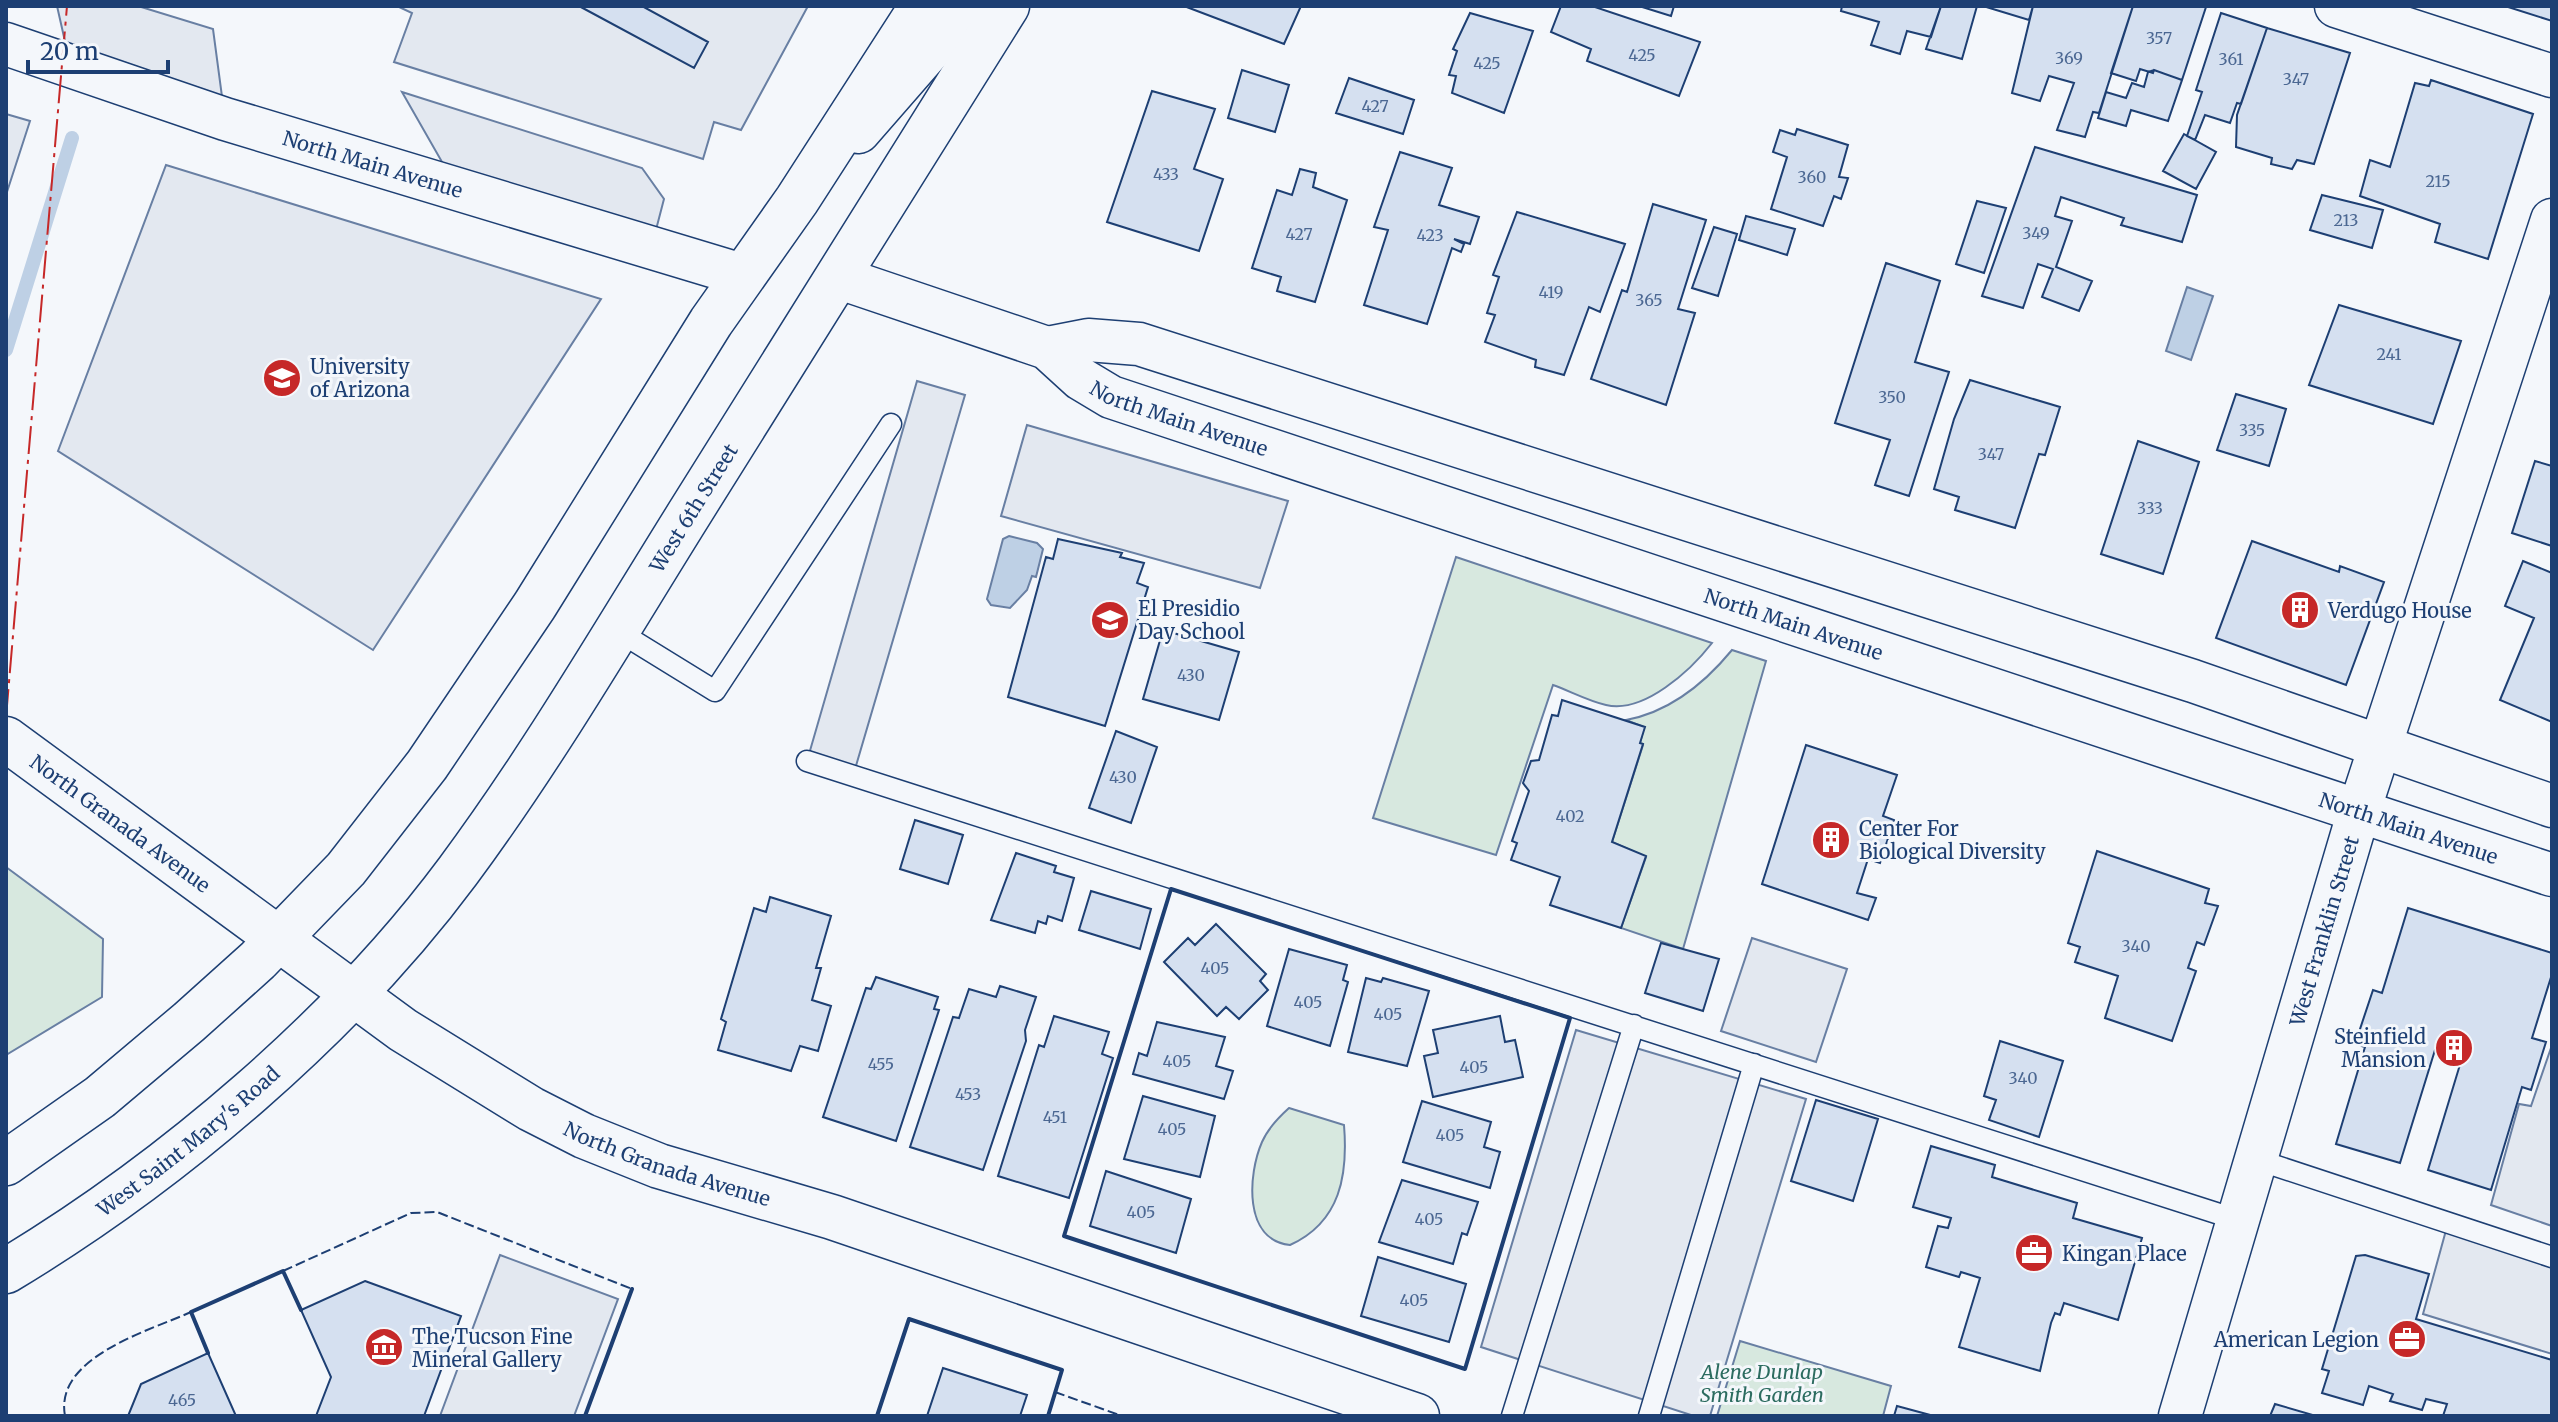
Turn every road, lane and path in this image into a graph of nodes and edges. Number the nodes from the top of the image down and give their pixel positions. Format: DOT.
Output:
graph roads {
  1 [pos="922,6"];
  2 [pos="967,6"];
  3 [pos="1007,6"];
  4 [pos="2336,6"];
  5 [pos="6,44"];
  6 [pos="2552,76"];
  7 [pos="797,200"];
  8 [pos="2552,220"];
  9 [pos="742,275"];
  10 [pos="837,277"];
  11 [pos="1047,348"];
  12 [pos="891,424"];
  13 [pos="616,630"];
  14 [pos="6,739"];
  15 [pos="2380,746"];
  16 [pos="807,761"];
  17 [pos="2552,806"];
  18 [pos="2359,811"];
  19 [pos="2552,875"];
  20 [pos="277,939"];
  21 [pos="354,993"];
  22 [pos="1634,1025"];
  23 [pos="1754,1064"];
  24 [pos="2255,1159"];
  25 [pos="6,1163"];
  26 [pos="2238,1220"];
  27 [pos="2552,1257"];
  28 [pos="6,1271"];
  29 [pos="1417,1416"];
  30 [pos="1512,1416"];
  31 [pos="1649,1416"];
  32 [pos="2180,1416"];
  1 -- 7 [label="main road"];
  2 -- 7 [label="main road"];
  3 -- 10 [label="main road, West 6th Street"];
  4 -- 6 [label="street"];
  5 -- 9 [label="street, North Main Avenue"];
  7 -- 9 [label="main road"];
  8 -- 15 [label="street, West Franklin Street"];
  9 -- 20 [label="main road"];
  10 -- 11 [label="street, North Main Avenue"];
  10 -- 13 [label="main road, West 6th Street"];
  11 -- 15 [label="street, North Main Avenue"];
  11 -- 18 [label="street, North Main Avenue"];
  12 -- 13 [label="lane"];
  13 -- 21 [label="main road, West 6th Street"];
  14 -- 20 [label="main road, North Granada Avenue"];
  15 -- 17 [label="street, North Main Avenue"];
  15 -- 18 [label="street, West Franklin Street"];
  16 -- 22 [label="lane"];
  18 -- 19 [label="street, North Main Avenue"];
  18 -- 24 [label="street, West Franklin Street"];
  20 -- 21 [label="main road, North Granada Avenue"];
  20 -- 25 [label="main road"];
  21 -- 28 [label="main road, West Saint Mary's Road"];
  21 -- 29 [label="main road, North Granada Avenue"];
  22 -- 23 [label="lane"];
  22 -- 30 [label="lane"];
  23 -- 26 [label="lane"];
  23 -- 31 [label="lane"];
  24 -- 26 [label="street, West Franklin Street"];
  24 -- 27 [label="lane"];
  26 -- 32 [label="street, West Franklin Street"];
}
